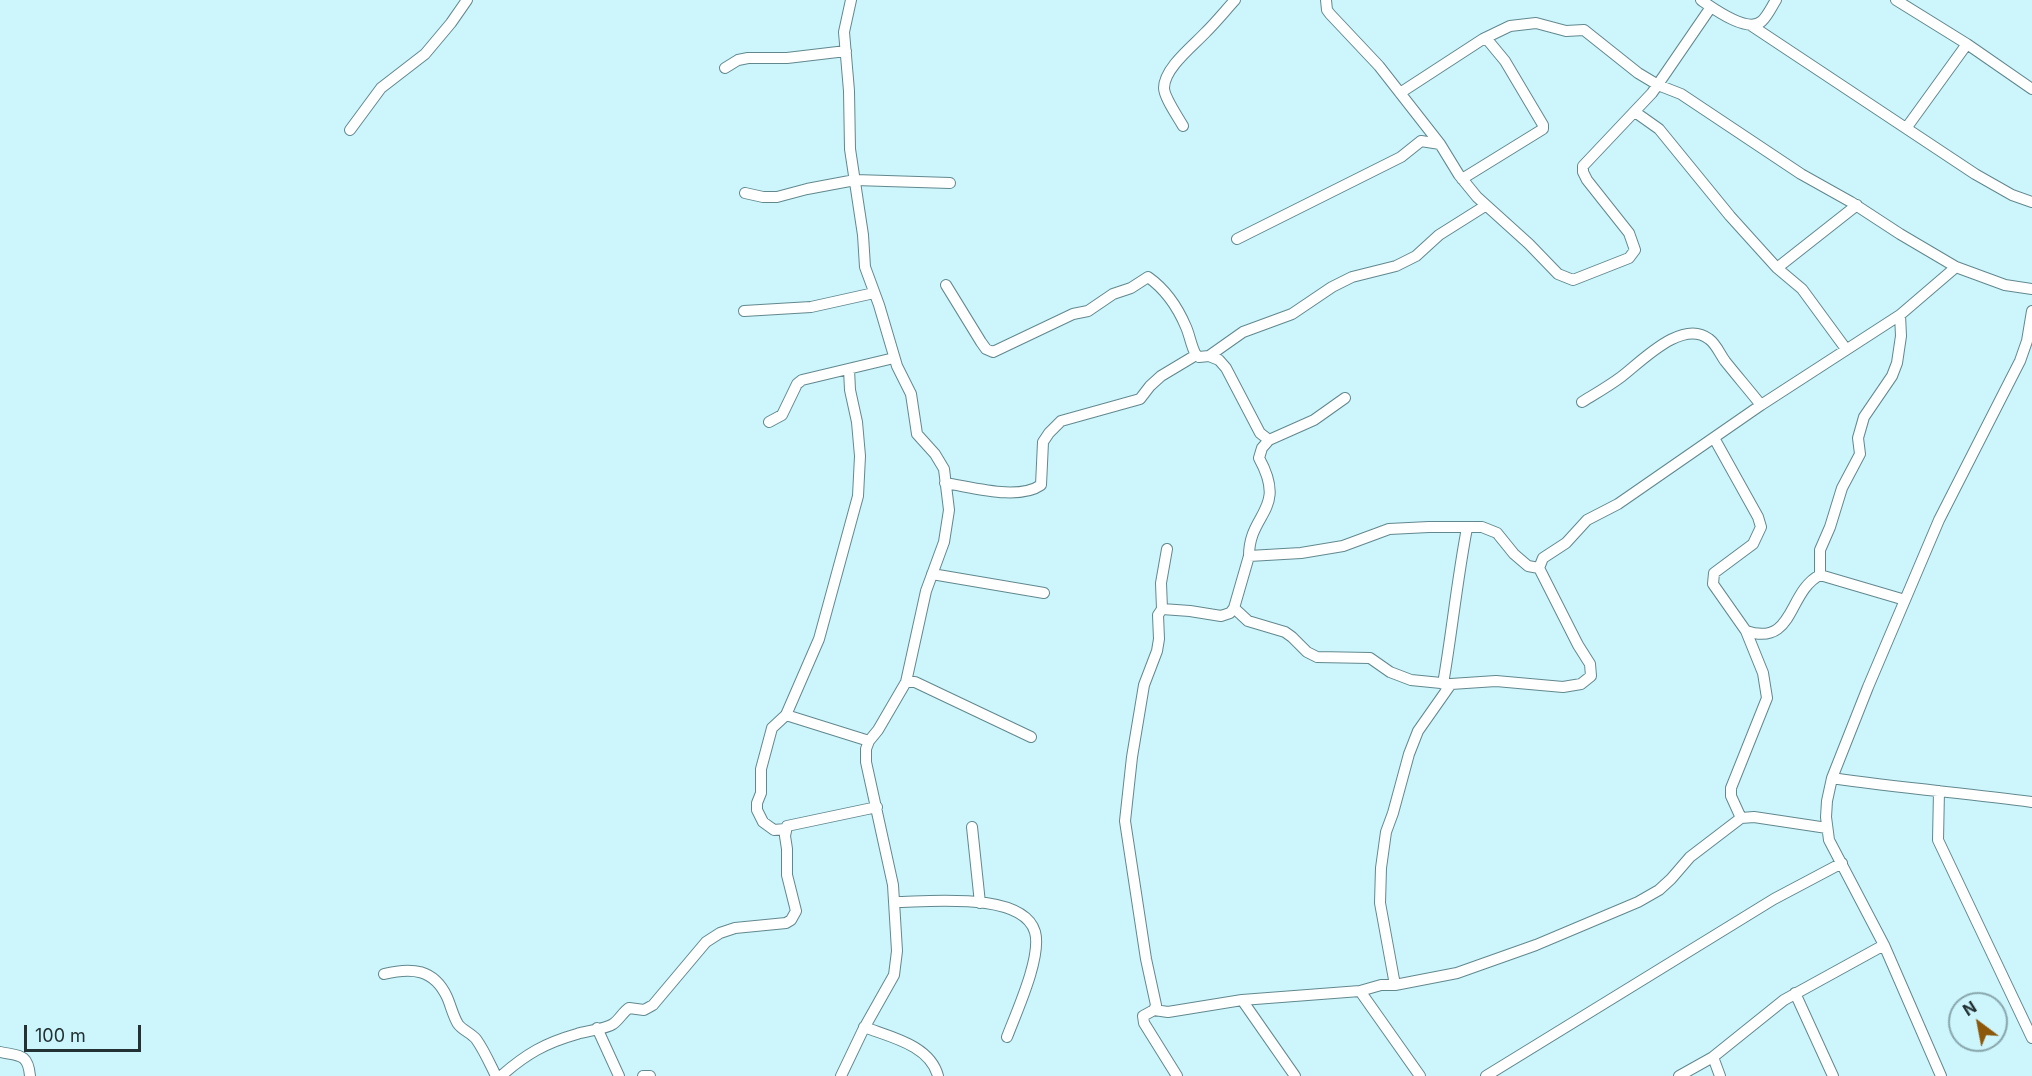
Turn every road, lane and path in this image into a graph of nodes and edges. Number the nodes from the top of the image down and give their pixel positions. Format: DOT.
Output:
graph roads {
  1 [pos="467,0"];
  2 [pos="850,0"];
  3 [pos="1235,0"];
  4 [pos="1326,0"];
  5 [pos="1701,0"];
  6 [pos="1776,0"];
  7 [pos="1896,0"];
  8 [pos="1711,6"];
  9 [pos="1752,26"];
  10 [pos="1486,38"];
  11 [pos="1967,44"];
  12 [pos="846,51"];
  13 [pos="725,68"];
  14 [pos="1658,85"];
  15 [pos="2032,89"];
  16 [pos="1400,93"];
  17 [pos="1635,112"];
  18 [pos="1183,126"];
  19 [pos="1907,127"];
  20 [pos="350,130"];
  21 [pos="1440,144"];
  22 [pos="1462,179"];
  23 [pos="855,180"];
  24 [pos="950,183"];
  25 [pos="745,193"];
  26 [pos="2032,202"];
  27 [pos="1857,205"];
  28 [pos="1485,206"];
  29 [pos="1237,239"];
  30 [pos="1956,267"];
  31 [pos="1777,268"];
  32 [pos="946,285"];
  33 [pos="2032,289"];
  34 [pos="874,293"];
  35 [pos="2032,310"];
  36 [pos="744,311"];
  37 [pos="1900,315"];
  38 [pos="1846,349"];
  39 [pos="1196,355"];
  40 [pos="1209,356"];
  41 [pos="894,358"];
  42 [pos="849,369"];
  43 [pos="1345,398"];
  44 [pos="1582,402"];
  45 [pos="1761,405"];
  46 [pos="769,422"];
  47 [pos="1714,438"];
  48 [pos="1269,440"];
  49 [pos="945,483"];
  50 [pos="1467,528"];
  51 [pos="1167,549"];
  52 [pos="1249,556"];
  53 [pos="1539,568"];
  54 [pos="932,574"];
  55 [pos="1820,575"];
  56 [pos="1044,593"];
  57 [pos="1905,600"];
  58 [pos="1234,608"];
  59 [pos="1162,609"];
  60 [pos="1746,631"];
  61 [pos="906,682"];
  62 [pos="1447,684"];
  63 [pos="786,715"];
  64 [pos="1032,737"];
  65 [pos="869,741"];
  66 [pos="1832,777"];
  67 [pos="1939,791"];
  68 [pos="2032,802"];
  69 [pos="877,807"];
  70 [pos="1741,818"];
  71 [pos="768,826"];
  72 [pos="972,827"];
  73 [pos="1827,828"];
  74 [pos="785,829"];
  75 [pos="787,863"];
  76 [pos="1842,863"];
  77 [pos="895,902"];
  78 [pos="980,903"];
  79 [pos="1884,945"];
  80 [pos="384,974"];
  81 [pos="1395,985"];
  82 [pos="1360,991"];
  83 [pos="1796,993"];
  84 [pos="1242,1000"];
  85 [pos="1154,1010"];
  86 [pos="864,1027"];
  87 [pos="597,1028"];
  88 [pos="1007,1037"];
  89 [pos="2032,1038"];
  90 [pos="0,1052"];
  91 [pos="1713,1057"];
  92 [pos="30,1076"];
  93 [pos="496,1076"];
  94 [pos="501,1076"];
  95 [pos="619,1076"];
  96 [pos="644,1076"];
  97 [pos="650,1076"];
  98 [pos="841,1076"];
  99 [pos="938,1076"];
  100 [pos="1178,1076"];
  101 [pos="1295,1076"];
  102 [pos="1420,1076"];
  103 [pos="1485,1076"];
  104 [pos="1679,1076"];
  105 [pos="1720,1076"];
  106 [pos="1833,1076"];
  107 [pos="1941,1076"];
  1 -- 20 [label="street"];
  2 -- 12 [label="street"];
  3 -- 18 [label="street"];
  4 -- 16 [label="street"];
  5 -- 8 [label="street"];
  6 -- 9 [label="street"];
  7 -- 11 [label="street"];
  8 -- 9 [label="street"];
  8 -- 14 [label="street"];
  9 -- 19 [label="street"];
  10 -- 14 [label="street"];
  10 -- 16 [label="street"];
  10 -- 22 [label="street"];
  11 -- 15 [label="street"];
  11 -- 19 [label="street"];
  12 -- 13 [label="street"];
  12 -- 23 [label="street"];
  14 -- 17 [label="street"];
  14 -- 27 [label="street"];
  16 -- 21 [label="street"];
  17 -- 28 [label="street"];
  17 -- 31 [label="street"];
  19 -- 26 [label="street"];
  21 -- 22 [label="street"];
  21 -- 29 [label="street"];
  22 -- 28 [label="street"];
  23 -- 24 [label="street"];
  23 -- 25 [label="street"];
  23 -- 34 [label="street"];
  27 -- 30 [label="street"];
  27 -- 31 [label="street"];
  28 -- 40 [label="street"];
  30 -- 33 [label="street"];
  30 -- 37 [label="street"];
  31 -- 38 [label="street"];
  32 -- 39 [label="street"];
  34 -- 36 [label="street"];
  34 -- 41 [label="street"];
  35 -- 57 [label="street"];
  37 -- 38 [label="street"];
  37 -- 55 [label="street"];
  38 -- 45 [label="street"];
  39 -- 40 [label="street"];
  39 -- 49 [label="street"];
  40 -- 48 [label="street"];
  41 -- 42 [label="street"];
  41 -- 49 [label="street"];
  42 -- 46 [label="street"];
  42 -- 63 [label="street"];
  43 -- 48 [label="street"];
  44 -- 45 [label="street"];
  45 -- 47 [label="street"];
  47 -- 53 [label="street"];
  47 -- 60 [label="street"];
  48 -- 52 [label="street"];
  49 -- 54 [label="street"];
  50 -- 52 [label="street"];
  50 -- 53 [label="street"];
  50 -- 62 [label="street"];
  51 -- 59 [label="street"];
  52 -- 58 [label="street"];
  53 -- 62 [label="street"];
  54 -- 56 [label="street"];
  54 -- 61 [label="street"];
  55 -- 57 [label="street"];
  55 -- 60 [label="street"];
  57 -- 66 [label="street"];
  58 -- 59 [label="street"];
  58 -- 62 [label="street"];
  59 -- 85 [label="street"];
  60 -- 70 [label="street"];
  61 -- 64 [label="street"];
  61 -- 65 [label="street"];
  62 -- 81 [label="street"];
  63 -- 65 [label="street"];
  63 -- 71 [label="street"];
  65 -- 69 [label="street"];
  66 -- 67 [label="street"];
  66 -- 73 [label="street"];
  67 -- 68 [label="street"];
  67 -- 89 [label="street"];
  69 -- 74 [label="street"];
  69 -- 77 [label="street"];
  70 -- 73 [label="street"];
  70 -- 81 [label="street"];
  71 -- 74 [label="street"];
  71 -- 75 [label="street"];
  72 -- 78 [label="street"];
  73 -- 76 [label="street"];
  74 -- 75 [label="street"];
  75 -- 87 [label="street"];
  76 -- 79 [label="street"];
  76 -- 103 [label="street"];
  77 -- 78 [label="street"];
  77 -- 86 [label="street"];
  78 -- 88 [label="street"];
  79 -- 83 [label="street"];
  79 -- 107 [label="street"];
  80 -- 93 [label="street"];
  81 -- 82 [label="street"];
  82 -- 84 [label="street"];
  82 -- 102 [label="street"];
  83 -- 91 [label="street"];
  83 -- 106 [label="street"];
  84 -- 85 [label="street"];
  84 -- 101 [label="street"];
  85 -- 100 [label="street"];
  86 -- 98 [label="street"];
  86 -- 99 [label="street"];
  87 -- 94 [label="street"];
  87 -- 95 [label="street"];
  90 -- 92 [label="street"];
  91 -- 104 [label="street"];
  91 -- 105 [label="street"];
  96 -- 97 [label="street"];
}
